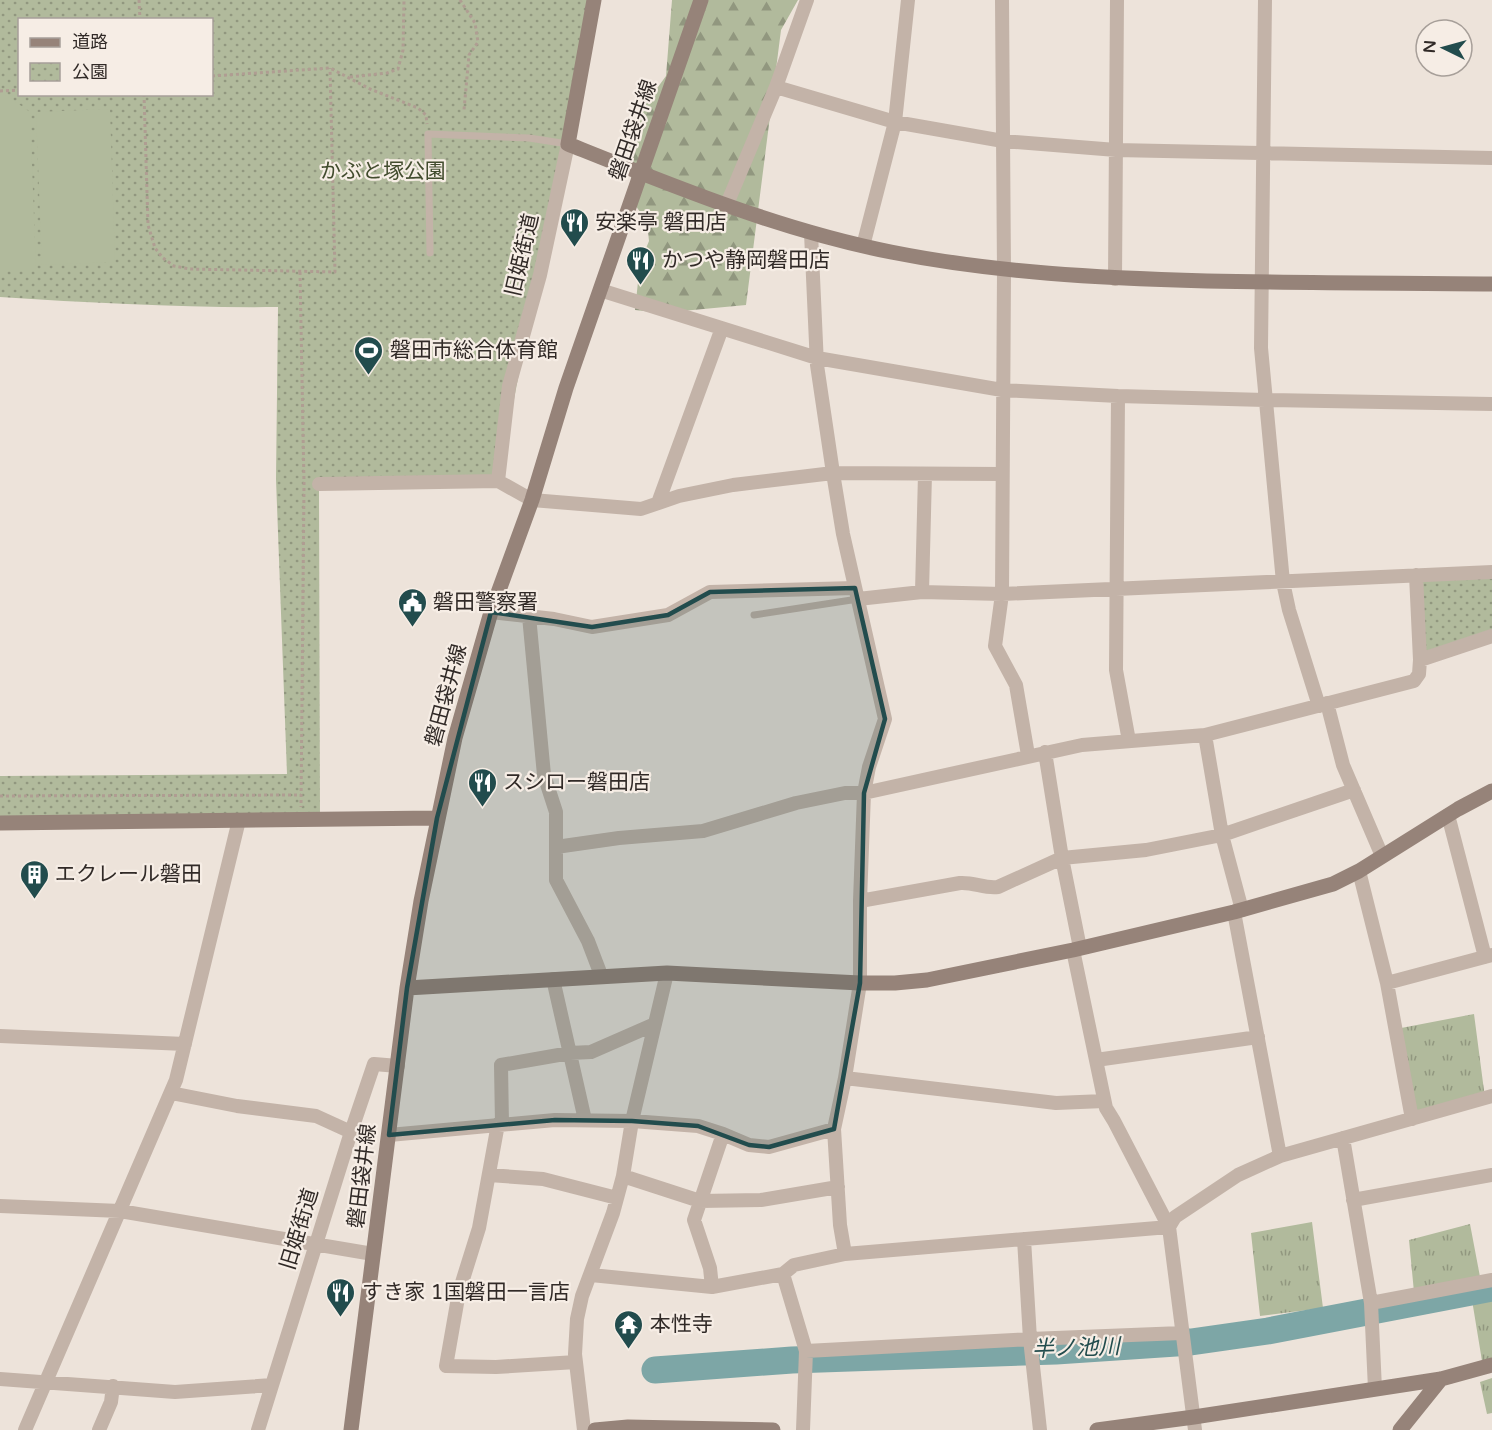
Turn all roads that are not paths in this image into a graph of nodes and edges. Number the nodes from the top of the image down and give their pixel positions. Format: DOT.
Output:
graph roads {
  1 [pos="594,0"];
  2 [pos="701,0"];
  3 [pos="807,0"];
  4 [pos="908,0"];
  5 [pos="1002,0"];
  6 [pos="1117,0"];
  7 [pos="1265,0"];
  8 [pos="776,87"];
  9 [pos="895,122"];
  10 [pos="1002,141"];
  11 [pos="568,144"];
  12 [pos="1116,150"];
  13 [pos="1264,154"];
  14 [pos="1492,158"];
  15 [pos="639,173"];
  16 [pos="727,204"];
  17 [pos="811,233"];
  18 [pos="863,246"];
  19 [pos="430,253"];
  20 [pos="1004,271"];
  21 [pos="1115,279"];
  22 [pos="1263,282"];
  23 [pos="1492,284"];
  24 [pos="600,290"];
  25 [pos="722,328"];
  26 [pos="817,358"];
  27 [pos="1002,390"];
  28 [pos="1118,396"];
  29 [pos="1265,400"];
  30 [pos="1492,404"];
  31 [pos="833,473"];
  32 [pos="925,474"];
  33 [pos="1002,474"];
  34 [pos="498,481"];
  35 [pos="319,484"];
  36 [pos="532,500"];
  37 [pos="658,503"];
  38 [pos="1492,572"];
  39 [pos="1416,576"];
  40 [pos="1283,582"];
  41 [pos="1118,590"];
  42 [pos="922,592"];
  43 [pos="856,594"];
  44 [pos="1002,594"];
  45 [pos="491,612"];
  46 [pos="754,615"];
  47 [pos="530,616"];
  48 [pos="1492,636"];
  49 [pos="1420,660"];
  50 [pos="1323,704"];
  51 [pos="1205,735"];
  52 [pos="1129,741"];
  53 [pos="1045,752"];
  54 [pos="1028,755"];
  55 [pos="1354,790"];
  56 [pos="1492,791"];
  57 [pos="864,793"];
  58 [pos="1448,815"];
  59 [pos="437,818"];
  60 [pos="239,820"];
  61 [pos="0,823"];
  62 [pos="1222,835"];
  63 [pos="556,847"];
  64 [pos="1382,856"];
  65 [pos="1062,858"];
  66 [pos="1359,871"];
  67 [pos="860,901"];
  68 [pos="1238,911"];
  69 [pos="1077,949"];
  70 [pos="1488,956"];
  71 [pos="667,973"];
  72 [pos="601,975"];
  73 [pos="553,979"];
  74 [pos="860,983"];
  75 [pos="1387,984"];
  76 [pos="407,988"];
  77 [pos="655,1024"];
  78 [pos="0,1036"];
  79 [pos="1258,1037"];
  80 [pos="185,1044"];
  81 [pos="570,1053"];
  82 [pos="1096,1060"];
  83 [pos="398,1066"];
  84 [pos="845,1078"];
  85 [pos="171,1093"];
  86 [pos="1492,1096"];
  87 [pos="1104,1101"];
  88 [pos="1412,1119"];
  89 [pos="585,1120"];
  90 [pos="632,1121"];
  91 [pos="500,1124"];
  92 [pos="834,1129"];
  93 [pos="351,1132"];
  94 [pos="723,1134"];
  95 [pos="389,1135"];
  96 [pos="1343,1138"];
  97 [pos="1280,1156"];
  98 [pos="489,1175"];
  99 [pos="1492,1175"];
  100 [pos="623,1176"];
  101 [pos="838,1186"];
  102 [pos="617,1198"];
  103 [pos="700,1200"];
  104 [pos="1353,1200"];
  105 [pos="0,1206"];
  106 [pos="120,1211"];
  107 [pos="1168,1227"];
  108 [pos="1024,1239"];
  109 [pos="316,1245"];
  110 [pos="373,1254"];
  111 [pos="845,1254"];
  112 [pos="783,1274"];
  113 [pos="591,1275"];
  114 [pos="1492,1280"];
  115 [pos="712,1287"];
  116 [pos="1371,1302"];
  117 [pos="1182,1333"];
  118 [pos="1030,1339"];
  119 [pos="807,1351"];
  120 [pos="576,1362"];
  121 [pos="1492,1365"];
  122 [pos="0,1379"];
  123 [pos="1441,1379"];
  124 [pos="46,1381"];
  125 [pos="272,1385"];
  126 [pos="113,1386"];
  127 [pos="1375,1389"];
  128 [pos="1194,1424"];
  129 [pos="25,1430"];
  130 [pos="99,1430"];
  131 [pos="258,1430"];
  132 [pos="351,1430"];
  133 [pos="584,1430"];
  134 [pos="598,1430"];
  135 [pos="772,1430"];
  136 [pos="803,1430"];
  137 [pos="1040,1430"];
  138 [pos="1096,1430"];
  139 [pos="1400,1430"];
  1 -- 11 [label="street, 旧姫街道"];
  2 -- 15 [label="street, 磐田袋井線"];
  3 -- 8 [label="street"];
  4 -- 9 [label="street"];
  5 -- 10 [label="street"];
  6 -- 12 [label="street"];
  7 -- 13 [label="street"];
  8 -- 9 [label="street"];
  8 -- 16 [label="street"];
  9 -- 10 [label="street"];
  9 -- 18 [label="street"];
  10 -- 12 [label="street"];
  10 -- 20 [label="street"];
  11 -- 15 [label="street"];
  11 -- 19 [label="lane"];
  11 -- 34 [label="street, 旧姫街道"];
  12 -- 13 [label="street"];
  12 -- 21 [label="street"];
  13 -- 14 [label="street"];
  13 -- 22 [label="street"];
  15 -- 16 [label="street"];
  15 -- 24 [label="street, 磐田袋井線"];
  16 -- 17 [label="street"];
  17 -- 18 [label="street"];
  17 -- 26 [label="street"];
  18 -- 20 [label="street"];
  20 -- 21 [label="street"];
  20 -- 27 [label="street"];
  21 -- 22 [label="street"];
  22 -- 23 [label="street"];
  22 -- 29 [label="street"];
  24 -- 25 [label="street"];
  24 -- 36 [label="street, 磐田袋井線"];
  25 -- 26 [label="street"];
  25 -- 37 [label="street"];
  26 -- 27 [label="street"];
  26 -- 31 [label="street"];
  27 -- 28 [label="street"];
  27 -- 33 [label="street"];
  28 -- 29 [label="street"];
  28 -- 41 [label="street"];
  29 -- 30 [label="street"];
  29 -- 40 [label="street"];
  31 -- 32 [label="street"];
  31 -- 37 [label="street"];
  31 -- 43 [label="street"];
  32 -- 33 [label="street"];
  32 -- 42 [label="street"];
  33 -- 44 [label="street"];
  34 -- 35 [label="street"];
  34 -- 36 [label="street"];
  36 -- 37 [label="street"];
  36 -- 45 [label="street, 磐田袋井線"];
  38 -- 39 [label="street"];
  39 -- 40 [label="street"];
  39 -- 49 [label="street"];
  40 -- 41 [label="street"];
  40 -- 50 [label="street"];
  41 -- 44 [label="street"];
  41 -- 52 [label="street"];
  42 -- 43 [label="street"];
  42 -- 44 [label="street"];
  43 -- 46 [label="lane"];
  43 -- 47 [label="street"];
  43 -- 57 [label="street"];
  44 -- 54 [label="street"];
  45 -- 47 [label="street"];
  45 -- 59 [label="street, 磐田袋井線"];
  47 -- 63 [label="street"];
  48 -- 49 [label="street"];
  49 -- 50 [label="street"];
  50 -- 51 [label="street"];
  50 -- 55 [label="street"];
  51 -- 52 [label="street"];
  51 -- 62 [label="street"];
  52 -- 53 [label="street"];
  53 -- 54 [label="street"];
  53 -- 65 [label="street"];
  54 -- 57 [label="street"];
  55 -- 62 [label="street"];
  55 -- 64 [label="street"];
  56 -- 58 [label="street"];
  57 -- 63 [label="street"];
  57 -- 67 [label="street"];
  58 -- 64 [label="street"];
  58 -- 70 [label="street"];
  59 -- 60 [label="street"];
  59 -- 76 [label="street, 磐田袋井線"];
  60 -- 61 [label="street"];
  60 -- 80 [label="street"];
  62 -- 65 [label="street"];
  62 -- 68 [label="street"];
  63 -- 72 [label="street"];
  64 -- 66 [label="street"];
  65 -- 67 [label="street"];
  65 -- 69 [label="street"];
  66 -- 68 [label="street"];
  66 -- 75 [label="street"];
  67 -- 74 [label="street"];
  68 -- 69 [label="street"];
  68 -- 79 [label="street"];
  69 -- 74 [label="street"];
  69 -- 82 [label="street"];
  70 -- 75 [label="street"];
  71 -- 72 [label="street"];
  71 -- 74 [label="street"];
  71 -- 77 [label="street"];
  72 -- 73 [label="street"];
  73 -- 76 [label="street"];
  73 -- 81 [label="street"];
  74 -- 84 [label="street"];
  75 -- 88 [label="street"];
  76 -- 83 [label="street, 磐田袋井線"];
  77 -- 81 [label="street"];
  77 -- 90 [label="street"];
  78 -- 80 [label="street"];
  79 -- 82 [label="street"];
  79 -- 97 [label="street"];
  80 -- 85 [label="street"];
  81 -- 89 [label="street"];
  81 -- 91 [label="street"];
  82 -- 87 [label="street"];
  83 -- 93 [label="street, 旧姫街道"];
  83 -- 95 [label="street, 磐田袋井線"];
  84 -- 87 [label="street"];
  84 -- 92 [label="street"];
  85 -- 93 [label="street"];
  85 -- 106 [label="street"];
  86 -- 88 [label="street"];
  87 -- 107 [label="street"];
  88 -- 96 [label="street"];
  89 -- 90 [label="street"];
  89 -- 91 [label="street"];
  90 -- 94 [label="street"];
  90 -- 100 [label="street"];
  91 -- 95 [label="street"];
  91 -- 98 [label="street"];
  92 -- 94 [label="street"];
  92 -- 101 [label="street"];
  93 -- 109 [label="street, 旧姫街道"];
  94 -- 103 [label="street"];
  95 -- 110 [label="street, 磐田袋井線"];
  96 -- 97 [label="street"];
  96 -- 104 [label="street"];
  97 -- 107 [label="street"];
  98 -- 102 [label="street"];
  98 -- 120 [label="street"];
  99 -- 104 [label="street"];
  100 -- 102 [label="street"];
  100 -- 103 [label="street"];
  101 -- 103 [label="street"];
  101 -- 111 [label="street"];
  102 -- 113 [label="street"];
  103 -- 115 [label="street"];
  104 -- 116 [label="street"];
  105 -- 106 [label="street"];
  106 -- 109 [label="street"];
  106 -- 124 [label="street"];
  107 -- 108 [label="street"];
  107 -- 117 [label="street"];
  108 -- 111 [label="street"];
  108 -- 118 [label="street"];
  109 -- 110 [label="street"];
  109 -- 125 [label="street, 旧姫街道"];
  110 -- 132 [label="street, 磐田袋井線"];
  111 -- 112 [label="street"];
  112 -- 115 [label="street"];
  112 -- 119 [label="street"];
  113 -- 115 [label="street"];
  113 -- 120 [label="street"];
  114 -- 116 [label="street"];
  116 -- 127 [label="street"];
  117 -- 118 [label="street"];
  117 -- 128 [label="street"];
  118 -- 119 [label="street"];
  118 -- 137 [label="street"];
  119 -- 136 [label="street"];
  120 -- 133 [label="street"];
  121 -- 123 [label="street"];
  122 -- 124 [label="street"];
  123 -- 127 [label="street"];
  123 -- 139 [label="street"];
  124 -- 126 [label="street"];
  124 -- 129 [label="street"];
  125 -- 126 [label="street"];
  125 -- 131 [label="street, 旧姫街道"];
  126 -- 130 [label="street"];
  127 -- 128 [label="street"];
  128 -- 138 [label="street"];
  134 -- 135 [label="street"];
}
